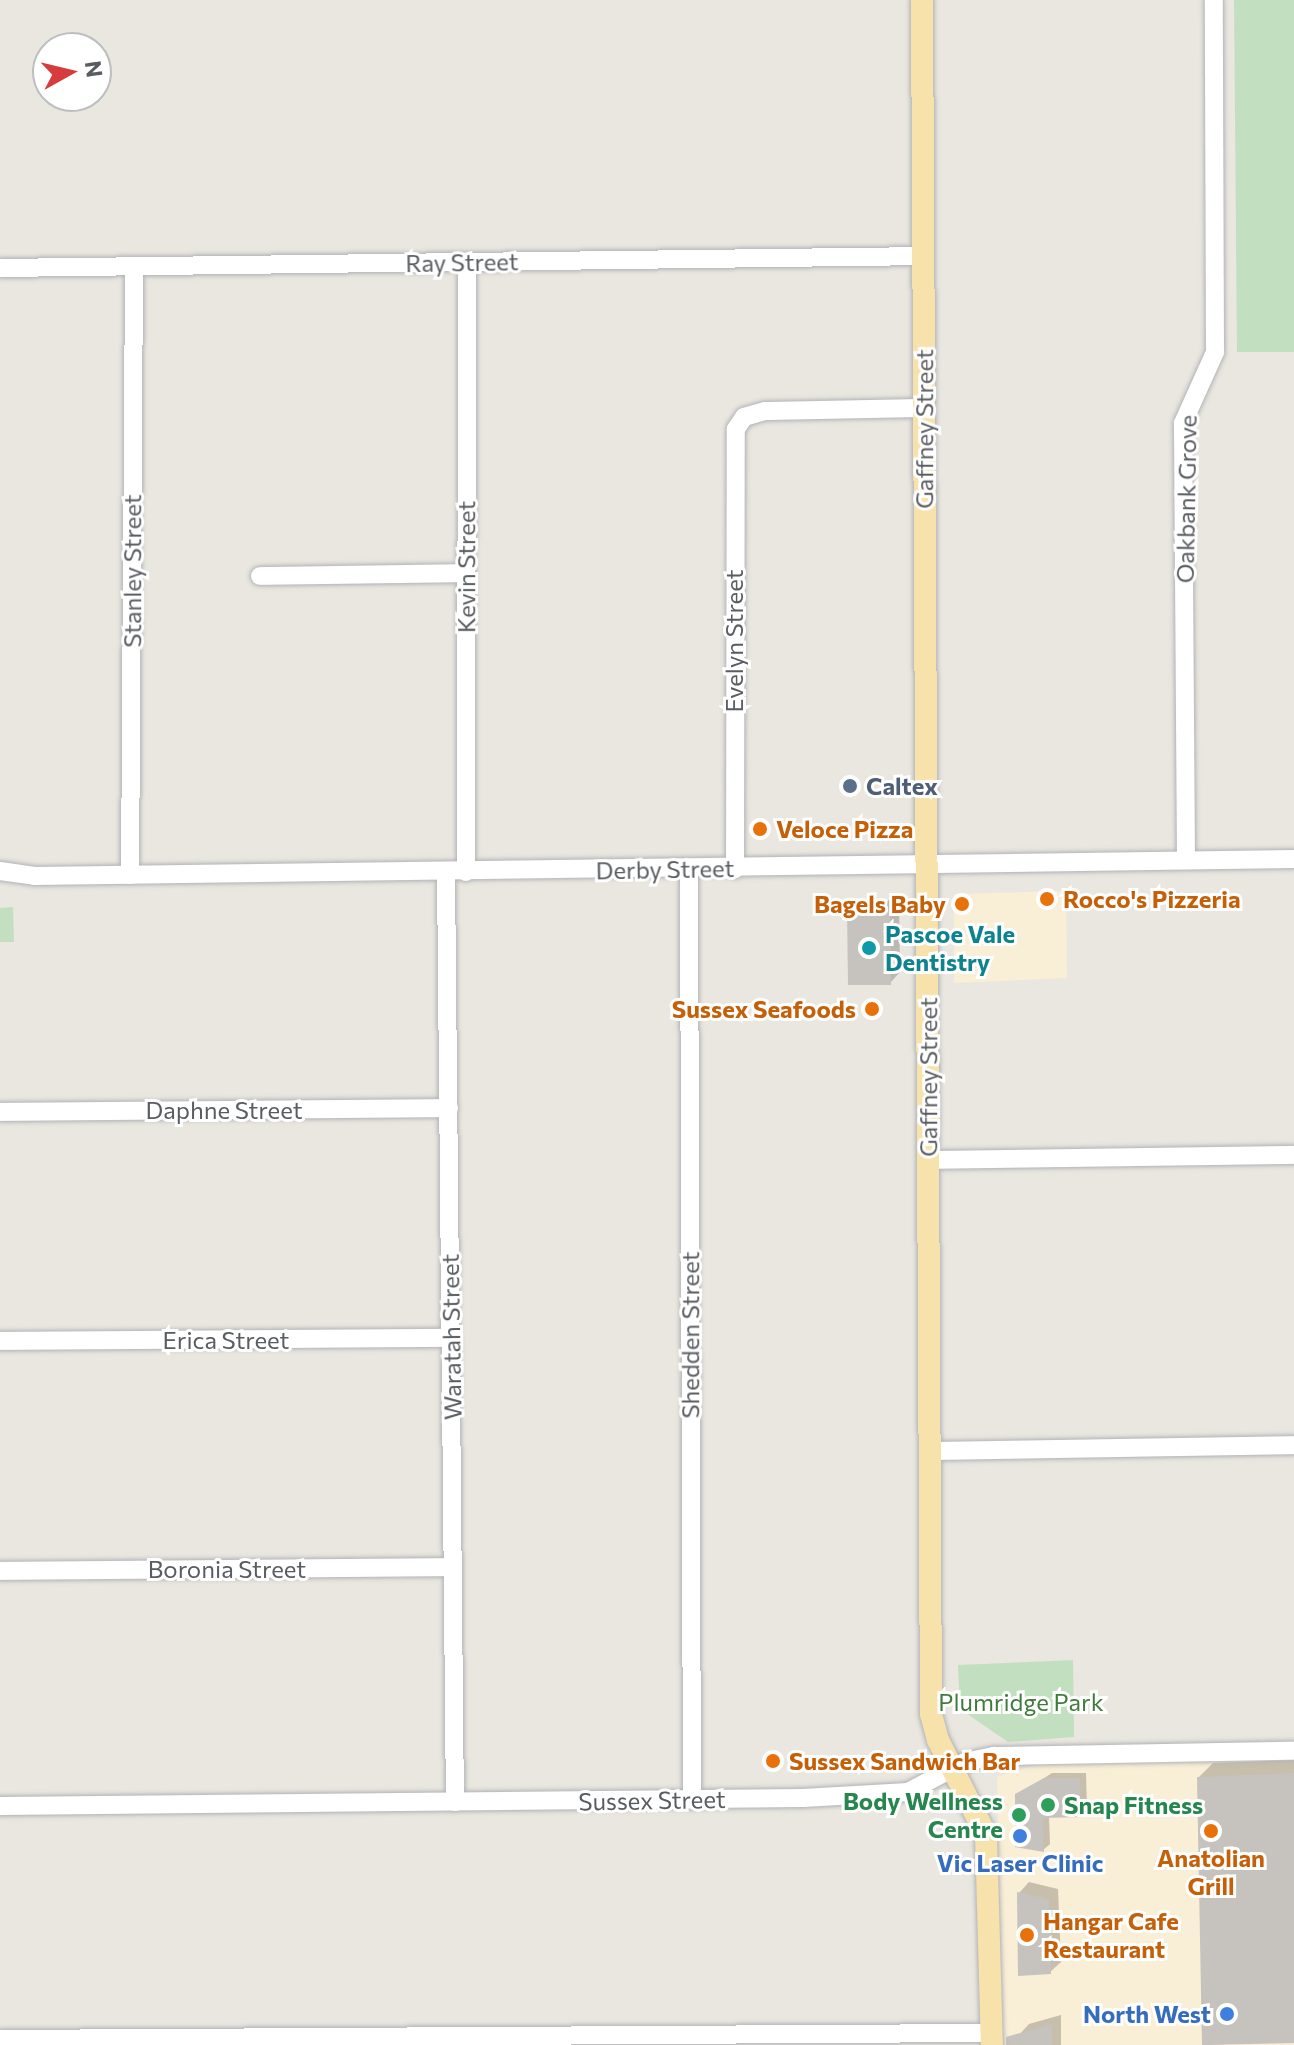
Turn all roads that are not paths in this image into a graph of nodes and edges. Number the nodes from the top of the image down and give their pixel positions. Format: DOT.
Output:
graph roads {
  1 [pos="922,0"];
  2 [pos="1214,0"];
  3 [pos="924,256"];
  4 [pos="467,262"];
  5 [pos="134,267"];
  6 [pos="0,268"];
  7 [pos="924,408"];
  8 [pos="466,573"];
  9 [pos="260,576"];
  10 [pos="1294,859"];
  11 [pos="1186,860"];
  12 [pos="926,865"];
  13 [pos="689,869"];
  14 [pos="735,869"];
  15 [pos="0,871"];
  16 [pos="446,872"];
  17 [pos="466,872"];
  18 [pos="130,875"];
  19 [pos="35,876"];
  20 [pos="0,882"];
  21 [pos="449,1108"];
  22 [pos="0,1112"];
  23 [pos="1294,1155"];
  24 [pos="928,1160"];
  25 [pos="451,1338"];
  26 [pos="0,1341"];
  27 [pos="1294,1445"];
  28 [pos="928,1451"];
  29 [pos="453,1567"];
  30 [pos="0,1571"];
  31 [pos="1294,1751"];
  32 [pos="953,1769"];
  33 [pos="692,1800"];
  34 [pos="455,1802"];
  35 [pos="0,1806"];
  36 [pos="0,2039"];
  37 [pos="992,2039"];
  1 -- 3 [label="main road, Gaffney Street"];
  2 -- 11 [label="street, Oakbank Grove"];
  3 -- 4 [label="street, Ray Street"];
  3 -- 7 [label="main road, Gaffney Street"];
  4 -- 5 [label="street, Ray Street"];
  4 -- 8 [label="street, Kevin Street"];
  5 -- 6 [label="street, Ray Street"];
  5 -- 18 [label="street, Stanley Street"];
  7 -- 12 [label="main road, Gaffney Street"];
  7 -- 14 [label="street, Evelyn Street"];
  8 -- 9 [label="street"];
  8 -- 17 [label="street, Kevin Street"];
  10 -- 11 [label="street, Derby Street"];
  11 -- 12 [label="street, Derby Street"];
  12 -- 14 [label="street, Derby Street"];
  12 -- 24 [label="main road, Gaffney Street"];
  13 -- 14 [label="street, Derby Street"];
  13 -- 17 [label="street, Derby Street"];
  13 -- 33 [label="street, Shedden Street"];
  15 -- 19 [label="street, Derby Street"];
  16 -- 17 [label="street, Derby Street"];
  16 -- 18 [label="street, Derby Street"];
  16 -- 21 [label="street, Waratah Street"];
  18 -- 19 [label="street, Derby Street"];
  19 -- 20 [label="street, Derby Street"];
  21 -- 22 [label="street, Daphne Street"];
  21 -- 25 [label="street, Waratah Street"];
  23 -- 24 [label="street"];
  24 -- 28 [label="main road, Gaffney Street"];
  25 -- 26 [label="street, Erica Street"];
  25 -- 29 [label="street, Waratah Street"];
  27 -- 28 [label="street"];
  28 -- 32 [label="main road, Gaffney Street"];
  29 -- 30 [label="street, Boronia Street"];
  29 -- 34 [label="street, Waratah Street"];
  31 -- 32 [label="street, Sussex Street"];
  32 -- 33 [label="street, Sussex Street"];
  32 -- 37 [label="main road, Gaffney Street"];
  33 -- 34 [label="street, Sussex Street"];
  34 -- 35 [label="street, Sussex Street"];
  36 -- 37 [label="street"];
}
